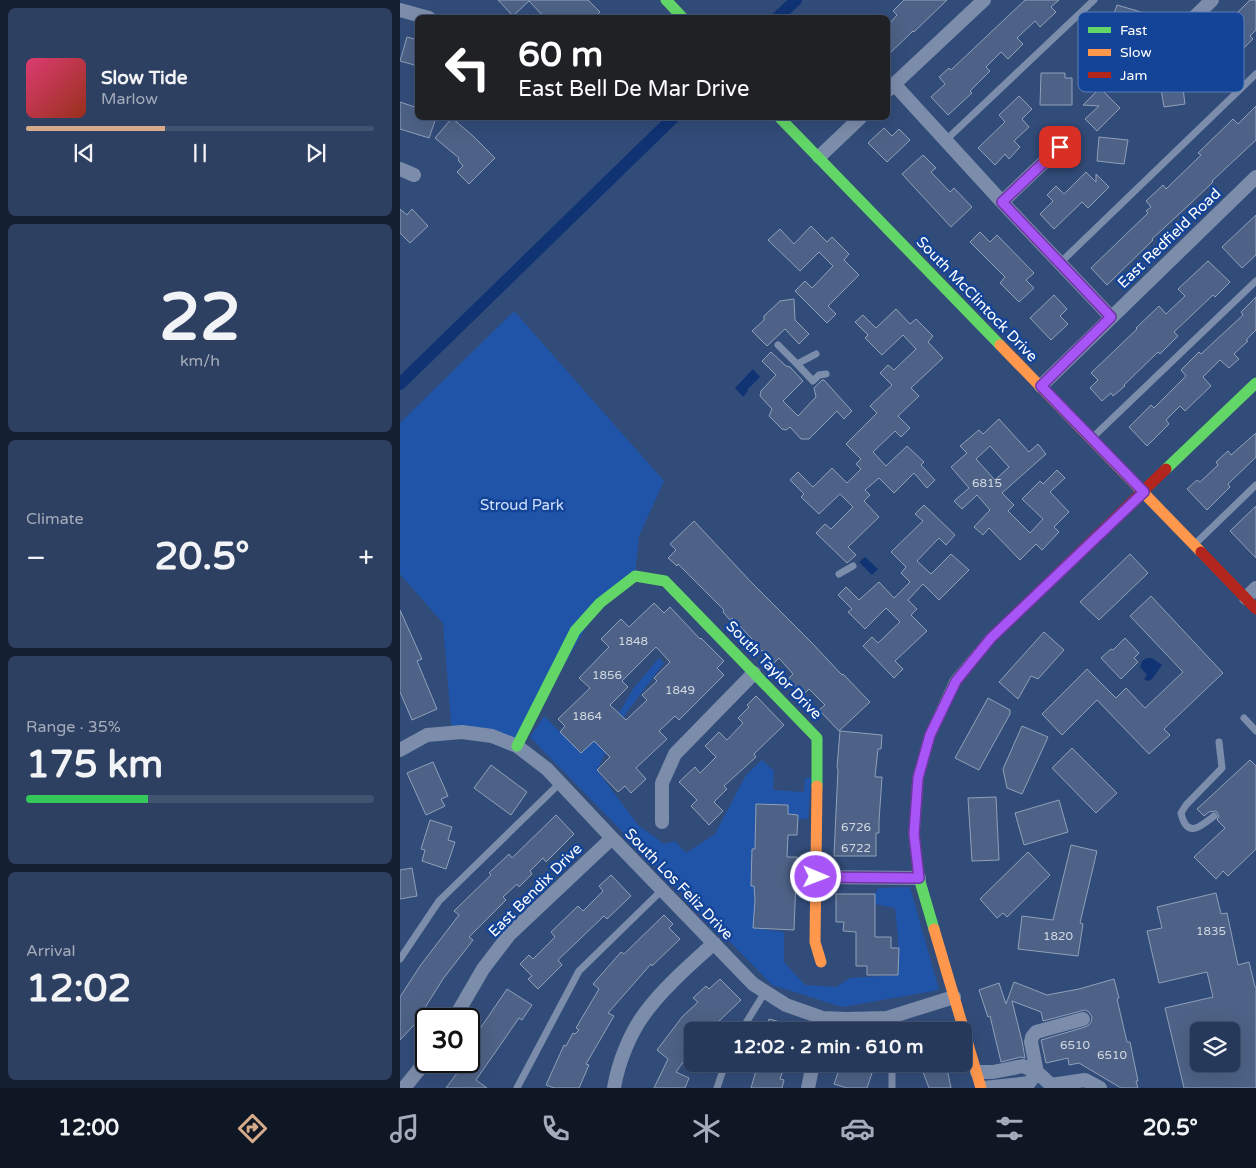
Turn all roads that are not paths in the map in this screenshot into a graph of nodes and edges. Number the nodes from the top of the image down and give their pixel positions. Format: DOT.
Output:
graph roads {
  1 [pos="666,0"];
  2 [pos="984,0"];
  3 [pos="1094,0"];
  4 [pos="1212,0"];
  5 [pos="400,10"];
  6 [pos="1081,12"];
  7 [pos="1200,12"];
  8 [pos="418,15"];
  9 [pos="680,15"];
  10 [pos="1078,15"];
  11 [pos="1256,74"];
  12 [pos="1244,86"];
  13 [pos="891,87"];
  14 [pos="1237,92"];
  15 [pos="782,120"];
  16 [pos="858,120"];
  17 [pos="946,140"];
  18 [pos="1060,147"];
  19 [pos="819,157"];
  20 [pos="400,169"];
  21 [pos="414,175"];
  22 [pos="1256,177"];
  23 [pos="1002,202"];
  24 [pos="1060,263"];
  25 [pos="1256,280"];
  26 [pos="1111,317"];
  27 [pos="778,345"];
  28 [pos="816,354"];
  29 [pos="797,364"];
  30 [pos="826,374"];
  31 [pos="1256,384"];
  32 [pos="1041,386"];
  33 [pos="1092,439"];
  34 [pos="1256,485"];
  35 [pos="1144,492"];
  36 [pos="1194,545"];
  37 [pos="853,566"];
  38 [pos="839,574"];
  39 [pos="1256,588"];
  40 [pos="1246,598"];
  41 [pos="1256,609"];
  42 [pos="754,673"];
  43 [pos="1244,718"];
  44 [pos="1256,731"];
  45 [pos="1219,742"];
  46 [pos="517,746"];
  47 [pos="400,750"];
  48 [pos="560,783"];
  49 [pos="1214,816"];
  50 [pos="662,822"];
  51 [pos="612,838"];
  52 [pos="816,877"];
  53 [pos="919,878"];
  54 [pos="662,890"];
  55 [pos="714,944"];
  56 [pos="400,959"];
  57 [pos="820,962"];
  58 [pos="766,992"];
  59 [pos="954,997"];
  60 [pos="461,1008"];
  61 [pos="1083,1019"];
  62 [pos="747,1022"];
  63 [pos="816,1022"];
  64 [pos="835,1022"];
  65 [pos="863,1022"];
  66 [pos="896,1022"];
  67 [pos="722,1072"];
  68 [pos="811,1072"];
  69 [pos="892,1072"];
  70 [pos="978,1072"];
  71 [pos="1037,1072"];
  72 [pos="416,1073"];
  73 [pos="404,1088"];
  74 [pos="517,1088"];
  75 [pos="614,1088"];
  76 [pos="717,1088"];
  77 [pos="808,1088"];
  78 [pos="892,1088"];
  79 [pos="982,1088"];
  80 [pos="1100,1088"];
  1 -- 9 [label="street"];
  2 -- 13 [label="street"];
  3 -- 6 [label="lane"];
  4 -- 7 [label="street"];
  5 -- 8 [label="street"];
  10 -- 17 [label="lane"];
  11 -- 12 [label="lane"];
  13 -- 17 [label="street"];
  14 -- 24 [label="lane"];
  15 -- 19 [label="street, South McClintock Drive"];
  16 -- 19 [label="street"];
  17 -- 23 [label="street"];
  18 -- 23 [label="street"];
  19 -- 32 [label="street, South McClintock Drive"];
  20 -- 21 [label="street"];
  22 -- 26 [label="street, East Redfield Road"];
  23 -- 24 [label="street"];
  24 -- 26 [label="street"];
  25 -- 33 [label="lane"];
  26 -- 32 [label="street, East Redfield Road"];
  27 -- 29 [label="lane"];
  28 -- 29 [label="lane"];
  29 -- 30 [label="lane"];
  31 -- 35 [label="street"];
  32 -- 33 [label="street, South McClintock Drive"];
  33 -- 35 [label="street, South McClintock Drive"];
  34 -- 36 [label="lane"];
  35 -- 36 [label="street, South McClintock Drive"];
  35 -- 53 [label="street"];
  36 -- 40 [label="street, South McClintock Drive"];
  37 -- 38 [label="lane"];
  39 -- 40 [label="street"];
  40 -- 41 [label="street, South McClintock Drive"];
  42 -- 46 [label="street, South Taylor Drive"];
  42 -- 50 [label="street"];
  42 -- 52 [label="street, South Taylor Drive"];
  43 -- 44 [label="lane"];
  45 -- 49 [label="lane"];
  46 -- 47 [label="street, South Los Feliz Drive"];
  46 -- 48 [label="street, South Los Feliz Drive"];
  48 -- 51 [label="street, South Los Feliz Drive"];
  48 -- 56 [label="lane"];
  51 -- 54 [label="street, South Los Feliz Drive"];
  51 -- 60 [label="street, East Bendix Drive"];
  52 -- 53 [label="street"];
  52 -- 57 [label="street, South Taylor Drive"];
  53 -- 59 [label="street"];
  54 -- 55 [label="street, South Los Feliz Drive"];
  54 -- 74 [label="lane"];
  55 -- 58 [label="street, South Los Feliz Drive"];
  55 -- 75 [label="street"];
  58 -- 62 [label="lane"];
  58 -- 63 [label="street, South Los Feliz Drive"];
  59 -- 66 [label="street, South Los Feliz Drive"];
  59 -- 70 [label="street"];
  61 -- 71 [label="street"];
  64 -- 65 [label="street, South Los Feliz Drive"];
  67 -- 76 [label="lane"];
  68 -- 77 [label="street"];
  69 -- 78 [label="lane"];
  70 -- 71 [label="street"];
  70 -- 79 [label="street"];
  71 -- 79 [label="street"];
  71 -- 80 [label="street"];
  72 -- 73 [label="street"];
}
